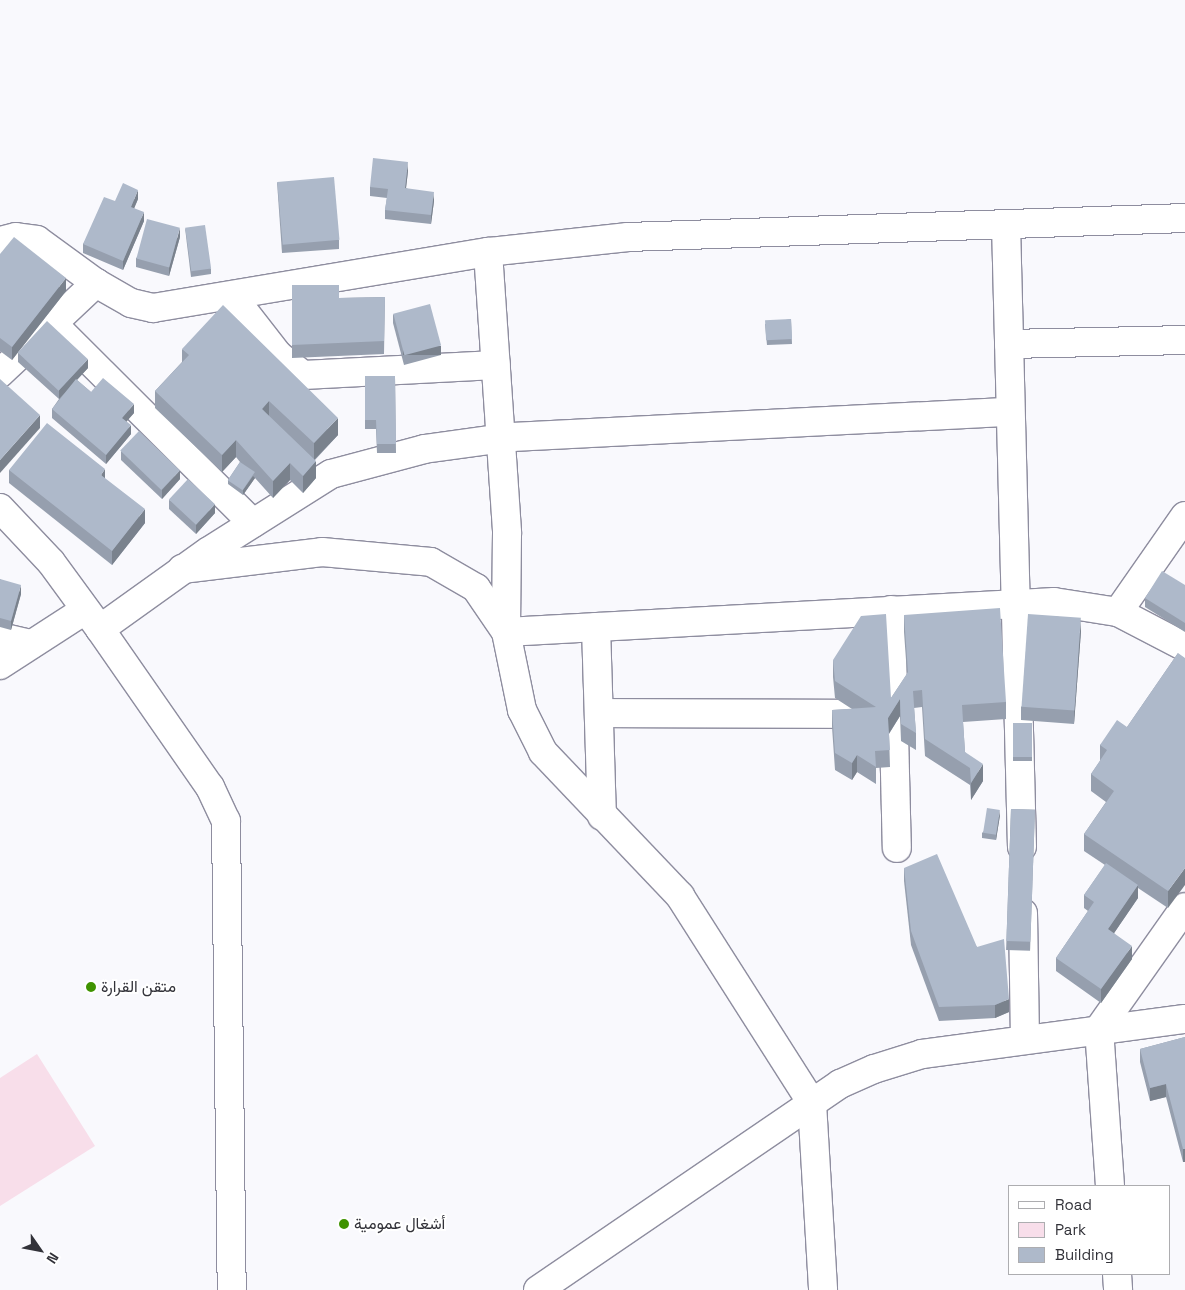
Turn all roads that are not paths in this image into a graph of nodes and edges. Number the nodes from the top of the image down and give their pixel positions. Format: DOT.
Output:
graph roads {
  1 [pos="1185,218"];
  2 [pos="1006,224"];
  3 [pos="0,241"];
  4 [pos="488,252"];
  5 [pos="96,283"];
  6 [pos="233,297"];
  7 [pos="53,324"];
  8 [pos="1185,340"];
  9 [pos="1009,344"];
  10 [pos="496,365"];
  11 [pos="0,373"];
  12 [pos="1010,412"];
  13 [pos="501,439"];
  14 [pos="0,508"];
  15 [pos="1185,516"];
  16 [pos="254,523"];
  17 [pos="182,569"];
  18 [pos="1017,604"];
  19 [pos="892,610"];
  20 [pos="1118,612"];
  21 [pos="93,620"];
  22 [pos="596,627"];
  23 [pos="506,632"];
  24 [pos="0,638"];
  25 [pos="31,644"];
  26 [pos="1185,647"];
  27 [pos="0,665"];
  28 [pos="599,713"];
  29 [pos="895,714"];
  30 [pos="602,816"];
  31 [pos="897,848"];
  32 [pos="1185,907"];
  33 [pos="1185,1019"];
  34 [pos="1099,1029"];
  35 [pos="1025,1038"];
  36 [pos="812,1103"];
  37 [pos="1110,1185"];
  38 [pos="1117,1275"];
  39 [pos="232,1290"];
  40 [pos="538,1290"];
  41 [pos="823,1290"];
  42 [pos="1118,1290"];
  1 -- 2 [label="street"];
  2 -- 4 [label="street"];
  2 -- 9 [label="street"];
  3 -- 5 [label="street"];
  4 -- 6 [label="street"];
  4 -- 10 [label="street"];
  5 -- 6 [label="street"];
  5 -- 7 [label="street"];
  6 -- 10 [label="street"];
  7 -- 11 [label="street"];
  7 -- 16 [label="street"];
  8 -- 9 [label="street"];
  9 -- 12 [label="street"];
  10 -- 13 [label="street"];
  12 -- 13 [label="street"];
  12 -- 18 [label="street"];
  13 -- 16 [label="street"];
  13 -- 23 [label="street"];
  14 -- 21 [label="street"];
  15 -- 20 [label="street"];
  16 -- 17 [label="street"];
  17 -- 21 [label="street"];
  17 -- 23 [label="street"];
  18 -- 19 [label="street"];
  18 -- 20 [label="street"];
  18 -- 35 [label="street"];
  19 -- 22 [label="street"];
  19 -- 29 [label="street"];
  20 -- 26 [label="street"];
  21 -- 25 [label="street"];
  21 -- 39 [label="street"];
  22 -- 23 [label="street"];
  22 -- 28 [label="street"];
  23 -- 30 [label="street"];
  24 -- 25 [label="street"];
  25 -- 27 [label="street"];
  28 -- 29 [label="street"];
  28 -- 30 [label="street"];
  29 -- 31 [label="street"];
  30 -- 36 [label="street"];
  32 -- 34 [label="street"];
  33 -- 34 [label="street"];
  34 -- 35 [label="street"];
  34 -- 37 [label="street"];
  35 -- 36 [label="street"];
  36 -- 40 [label="street"];
  36 -- 41 [label="street"];
  38 -- 42 [label="street"];
}
